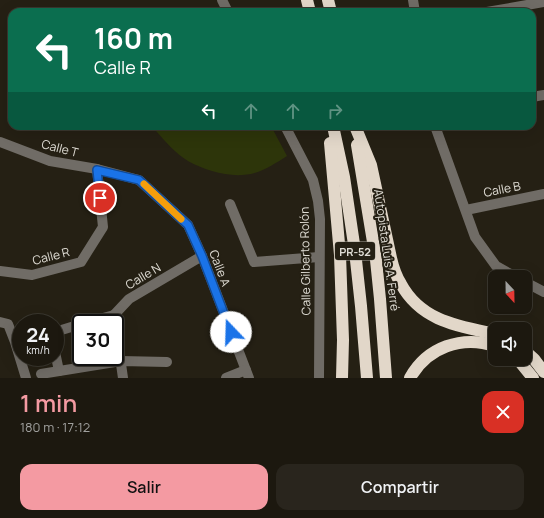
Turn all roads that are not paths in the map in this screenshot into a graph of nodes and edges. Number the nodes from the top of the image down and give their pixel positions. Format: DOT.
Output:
graph roads {
  1 [pos="544,2"];
  2 [pos="510,8"];
  3 [pos="288,130"];
  4 [pos="329,130"];
  5 [pos="334,130"];
  6 [pos="355,130"];
  7 [pos="356,130"];
  8 [pos="436,130"];
  9 [pos="0,142"];
  10 [pos="97,170"];
  11 [pos="544,194"];
  12 [pos="230,204"];
  13 [pos="466,210"];
  14 [pos="202,256"];
  15 [pos="319,257"];
  16 [pos="503,270"];
  17 [pos="0,271"];
  18 [pos="532,286"];
  19 [pos="544,292"];
  20 [pos="115,314"];
  21 [pos="0,322"];
  22 [pos="12,331"];
  23 [pos="488,333"];
  24 [pos="488,344"];
  25 [pos="532,357"];
  26 [pos="532,358"];
  27 [pos="124,361"];
  28 [pos="167,362"];
  29 [pos="23,366"];
  30 [pos="58,366"];
  31 [pos="90,366"];
  32 [pos="122,366"];
  33 [pos="522,366"];
  34 [pos="544,366"];
  35 [pos="59,371"];
  36 [pos="544,372"];
  37 [pos="41,374"];
  38 [pos="248,374"];
  39 [pos="530,376"];
  40 [pos="26,378"];
  41 [pos="123,378"];
  42 [pos="226,378"];
  43 [pos="319,378"];
  44 [pos="342,378"];
  45 [pos="367,378"];
  46 [pos="386,378"];
  47 [pos="410,378"];
  1 -- 2 [label="street"];
  3 -- 15 [label="street, Calle Gilberto Rolón"];
  4 -- 44 [label="highway"];
  5 -- 45 [label="highway, PR-52"];
  6 -- 46 [label="highway, Autopista Luis A. Ferré / PR-52"];
  7 -- 23 [label="highway"];
  8 -- 13 [label="street"];
  9 -- 10 [label="street, Calle T"];
  10 -- 14 [label="street, Calle A"];
  10 -- 17 [label="street, Calle R"];
  11 -- 13 [label="street, Calle B"];
  12 -- 15 [label="street"];
  13 -- 16 [label="street"];
  14 -- 20 [label="street, Calle N"];
  14 -- 38 [label="street, Calle A"];
  15 -- 43 [label="street, Calle Gilberto Rolón"];
  18 -- 19 [label="street"];
  21 -- 22 [label="street"];
  24 -- 47 [label="highway"];
  25 -- 34 [label="highway"];
  26 -- 36 [label="highway"];
  27 -- 28 [label="street"];
  29 -- 40 [label="street"];
  30 -- 35 [label="street"];
  31 -- 35 [label="street"];
  32 -- 41 [label="street"];
  33 -- 39 [label="highway"];
  35 -- 37 [label="street"];
  38 -- 42 [label="street"];
}
